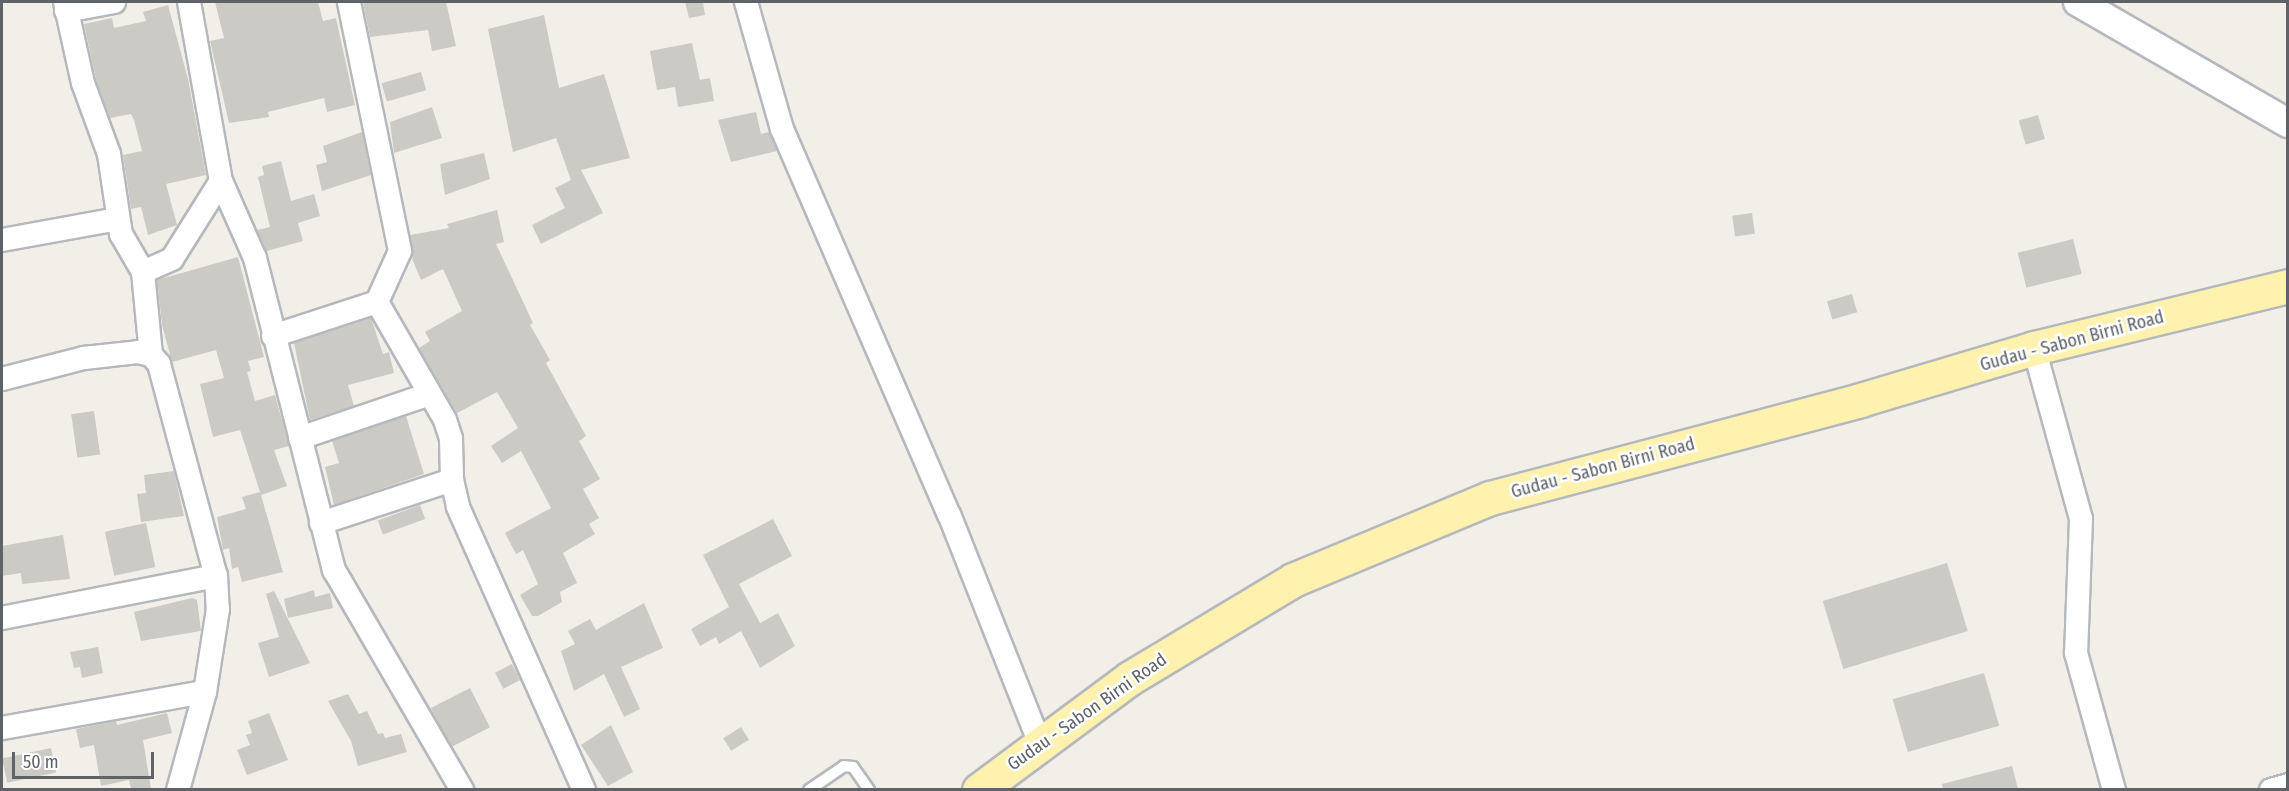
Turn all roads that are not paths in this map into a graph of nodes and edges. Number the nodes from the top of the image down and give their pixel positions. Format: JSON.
{"nodes":[{"id":1,"x":114,"y":2,"type":"edge"},
{"id":2,"x":189,"y":2,"type":"edge"},
{"id":3,"x":349,"y":2,"type":"edge"},
{"id":4,"x":746,"y":2,"type":"edge"},
{"id":5,"x":2078,"y":2,"type":"edge"},
{"id":6,"x":66,"y":6,"type":"edge"},
{"id":7,"x":2288,"y":123,"type":"edge"},
{"id":8,"x":221,"y":181,"type":"junction"},
{"id":9,"x":117,"y":219,"type":"junction"},
{"id":10,"x":2,"y":240,"type":"edge"},
{"id":11,"x":142,"y":273,"type":"junction"},
{"id":12,"x":2288,"y":286,"type":"edge"},
{"id":13,"x":377,"y":302,"type":"junction"},
{"id":14,"x":273,"y":336,"type":"junction"},
{"id":15,"x":2034,"y":348,"type":"junction"},
{"id":16,"x":151,"y":355,"type":"junction"},
{"id":17,"x":2,"y":379,"type":"edge"},
{"id":18,"x":428,"y":395,"type":"junction"},
{"id":19,"x":300,"y":438,"type":"junction"},
{"id":20,"x":452,"y":480,"type":"junction"},
{"id":21,"x":321,"y":523,"type":"junction"},
{"id":22,"x":216,"y":576,"type":"junction"},
{"id":23,"x":2,"y":618,"type":"edge"},
{"id":24,"x":205,"y":692,"type":"junction"},
{"id":25,"x":2,"y":728,"type":"edge"},
{"id":26,"x":1041,"y":744,"type":"junction"},
{"id":27,"x":2288,"y":785,"type":"edge"},
{"id":28,"x":177,"y":789,"type":"edge"},
{"id":29,"x":462,"y":789,"type":"edge"},
{"id":30,"x":584,"y":789,"type":"edge"},
{"id":31,"x":809,"y":789,"type":"edge"},
{"id":32,"x":869,"y":789,"type":"edge"},
{"id":33,"x":980,"y":789,"type":"edge"},
{"id":34,"x":2114,"y":789,"type":"edge"},
{"id":35,"x":2271,"y":789,"type":"edge"}],
"edges":[{"from":1,"to":6,"type":"street"},
{"from":2,"to":8,"type":"street"},
{"from":3,"to":13,"type":"street"},
{"from":4,"to":26,"type":"street"},
{"from":5,"to":7,"type":"street"},
{"from":6,"to":9,"type":"street"},
{"from":8,"to":11,"type":"street"},
{"from":8,"to":14,"type":"street"},
{"from":9,"to":10,"type":"street"},
{"from":9,"to":11,"type":"street"},
{"from":11,"to":16,"type":"street"},
{"from":12,"to":15,"type":"main road","name":"Gudau - Sabon Birni Road"},
{"from":13,"to":14,"type":"street"},
{"from":13,"to":18,"type":"street"},
{"from":14,"to":19,"type":"street"},
{"from":15,"to":26,"type":"main road","name":"Gudau - Sabon Birni Road"},
{"from":15,"to":34,"type":"street"},
{"from":16,"to":17,"type":"street"},
{"from":16,"to":22,"type":"street"},
{"from":18,"to":19,"type":"street"},
{"from":18,"to":20,"type":"street"},
{"from":19,"to":21,"type":"street"},
{"from":20,"to":21,"type":"street"},
{"from":20,"to":30,"type":"street"},
{"from":21,"to":29,"type":"street"},
{"from":22,"to":23,"type":"street"},
{"from":22,"to":24,"type":"street"},
{"from":24,"to":25,"type":"street"},
{"from":24,"to":28,"type":"street"},
{"from":26,"to":33,"type":"main road","name":"Gudau - Sabon Birni Road"},
{"from":27,"to":35,"type":"street"},
{"from":31,"to":32,"type":"lane"}]}
